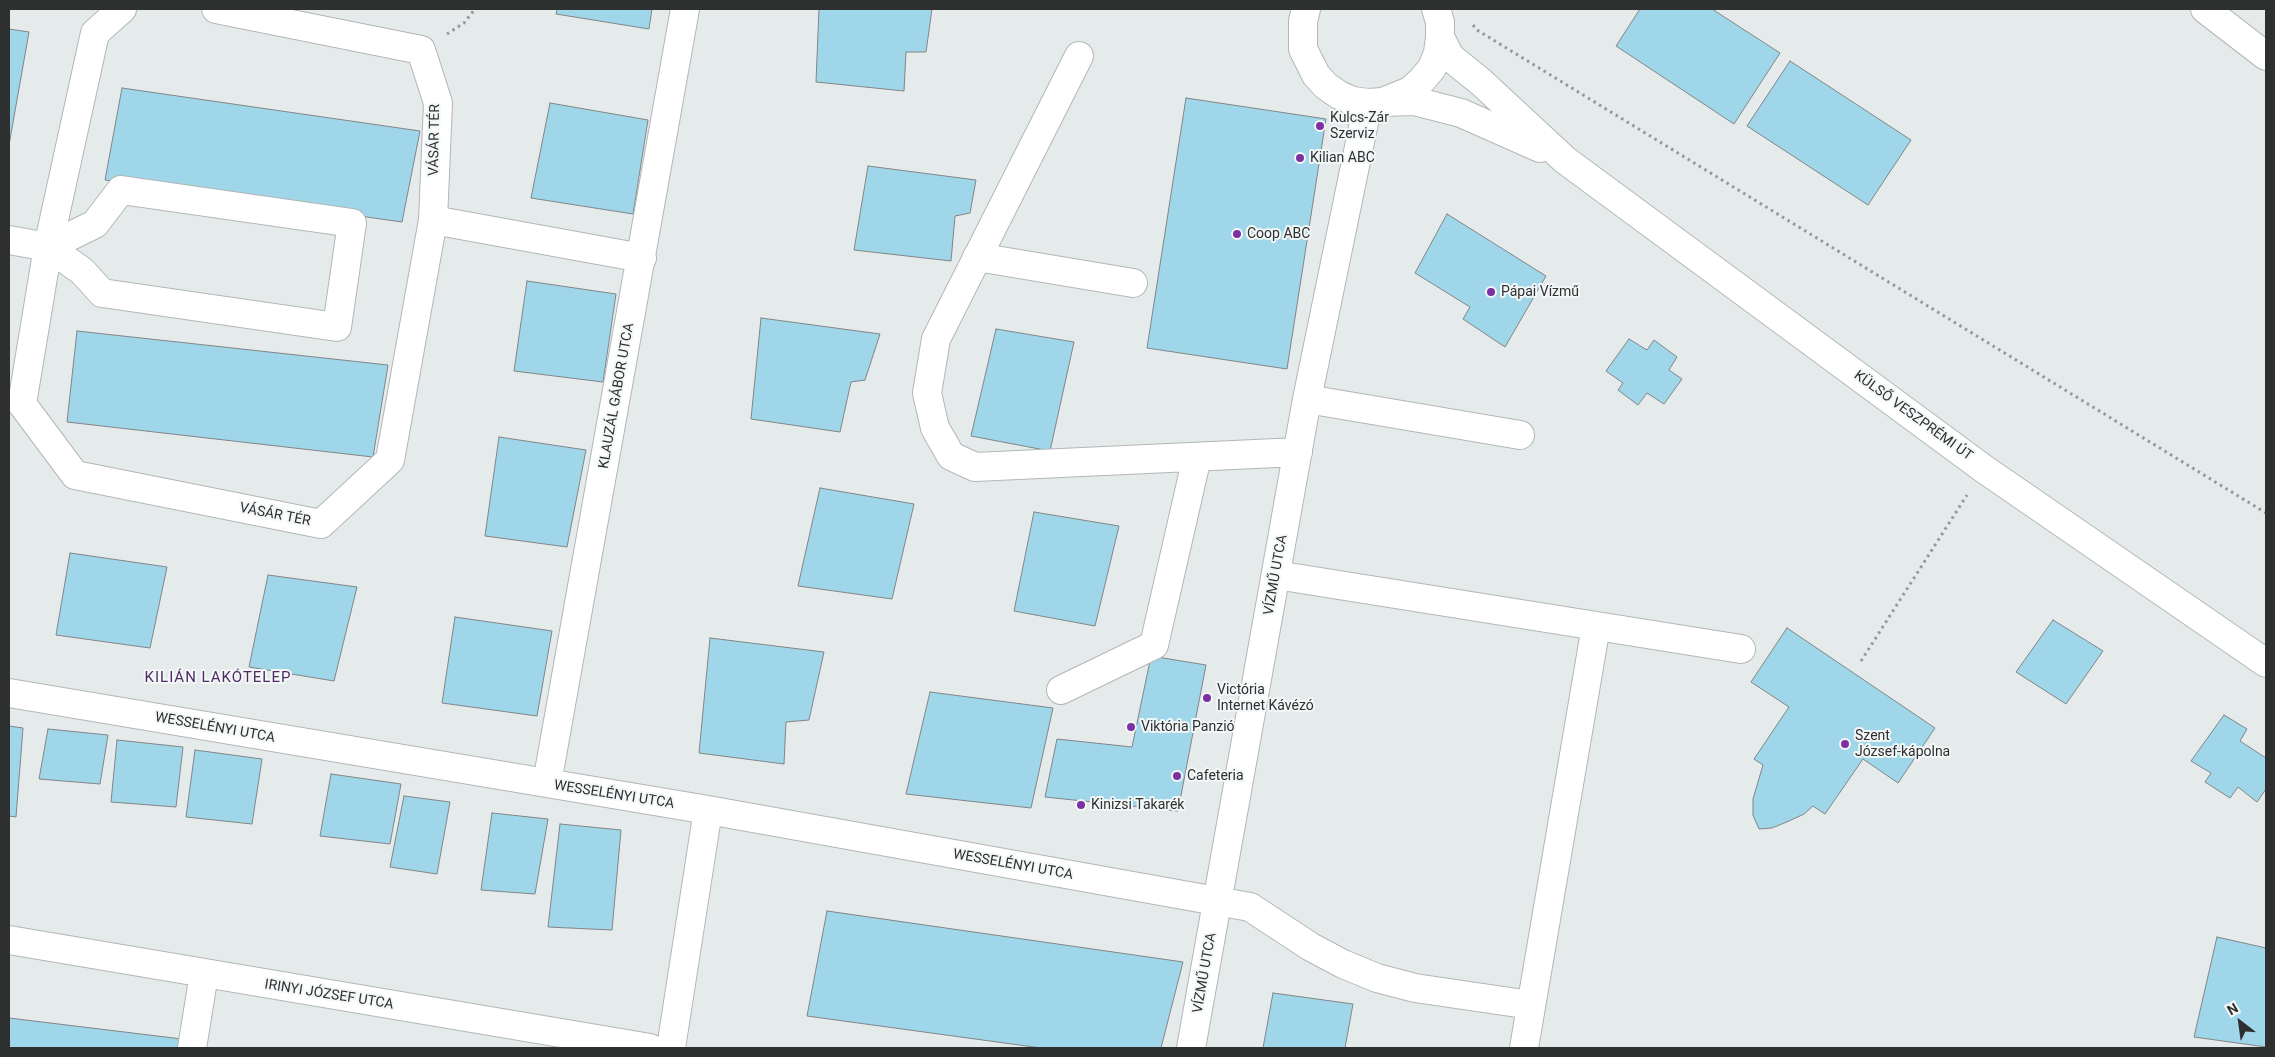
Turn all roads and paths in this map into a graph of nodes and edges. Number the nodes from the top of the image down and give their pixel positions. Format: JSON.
{"nodes":[{"id":1,"x":122,"y":9,"type":"edge"},
{"id":2,"x":216,"y":9,"type":"edge"},
{"id":3,"x":476,"y":9,"type":"edge"},
{"id":4,"x":685,"y":9,"type":"edge"},
{"id":5,"x":1284,"y":9,"type":"edge"},
{"id":6,"x":1436,"y":9,"type":"edge"},
{"id":7,"x":2205,"y":9,"type":"edge"},
{"id":8,"x":1469,"y":19,"type":"dead end"},
{"id":9,"x":1304,"y":21,"type":"edge"},
{"id":10,"x":1440,"y":37,"type":"junction"},
{"id":11,"x":422,"y":50,"type":"junction"},
{"id":12,"x":1079,"y":56,"type":"dead end"},
{"id":13,"x":2266,"y":56,"type":"edge"},
{"id":14,"x":1375,"y":102,"type":"junction"},
{"id":15,"x":1565,"y":160,"type":"junction"},
{"id":16,"x":433,"y":220,"type":"junction"},
{"id":17,"x":9,"y":240,"type":"edge"},
{"id":18,"x":48,"y":247,"type":"junction"},
{"id":19,"x":977,"y":257,"type":"junction"},
{"id":20,"x":642,"y":258,"type":"junction"},
{"id":21,"x":1133,"y":284,"type":"dead end"},
{"id":22,"x":1307,"y":398,"type":"junction"},
{"id":23,"x":1520,"y":435,"type":"dead end"},
{"id":24,"x":1298,"y":452,"type":"junction"},
{"id":25,"x":1197,"y":457,"type":"junction"},
{"id":26,"x":1984,"y":469,"type":"junction"},
{"id":27,"x":2266,"y":513,"type":"edge"},
{"id":28,"x":1276,"y":575,"type":"junction"},
{"id":29,"x":1596,"y":626,"type":"junction"},
{"id":30,"x":1741,"y":649,"type":"dead end"},
{"id":31,"x":1861,"y":661,"type":"dead end"},
{"id":32,"x":2266,"y":663,"type":"edge"},
{"id":33,"x":1061,"y":690,"type":"dead end"},
{"id":34,"x":9,"y":693,"type":"edge"},
{"id":35,"x":547,"y":784,"type":"junction"},
{"id":36,"x":708,"y":810,"type":"junction"},
{"id":37,"x":1218,"y":902,"type":"junction"},
{"id":38,"x":9,"y":940,"type":"edge"},
{"id":39,"x":204,"y":974,"type":"junction"},
{"id":40,"x":1531,"y":1005,"type":"junction"},
{"id":41,"x":192,"y":1048,"type":"edge"},
{"id":42,"x":650,"y":1048,"type":"edge"},
{"id":43,"x":671,"y":1048,"type":"edge"},
{"id":44,"x":1191,"y":1048,"type":"edge"},
{"id":45,"x":1524,"y":1048,"type":"edge"}],
"edges":[{"from":1,"to":18,"type":"street","name":"VÁSÁR TÉR"},
{"from":2,"to":11,"type":"street"},
{"from":3,"to":11,"type":"path"},
{"from":4,"to":20,"type":"street","name":"KLAUZÁL GÁBOR UTCA"},
{"from":5,"to":9,"type":"street"},
{"from":6,"to":10,"type":"street"},
{"from":7,"to":13,"type":"street"},
{"from":8,"to":27,"type":"path"},
{"from":9,"to":14,"type":"street","name":"KÜLSŐ VESZPRÉMI ÚT"},
{"from":10,"to":14,"type":"street"},
{"from":10,"to":15,"type":"street","name":"KÜLSŐ VESZPRÉMI ÚT"},
{"from":11,"to":16,"type":"street","name":"VÁSÁR TÉR"},
{"from":12,"to":19,"type":"street"},
{"from":14,"to":15,"type":"street","name":"KÜLSŐ VESZPRÉMI ÚT"},
{"from":14,"to":22,"type":"street","name":"VÍZMŰ UTCA"},
{"from":15,"to":26,"type":"street","name":"KÜLSŐ VESZPRÉMI ÚT"},
{"from":16,"to":18,"type":"street","name":"VÁSÁR TÉR"},
{"from":16,"to":20,"type":"street"},
{"from":17,"to":18,"type":"street"},
{"from":18,"to":18,"type":"street"},
{"from":19,"to":21,"type":"street"},
{"from":19,"to":25,"type":"street"},
{"from":20,"to":35,"type":"street","name":"KLAUZÁL GÁBOR UTCA"},
{"from":22,"to":23,"type":"street"},
{"from":22,"to":24,"type":"street","name":"VÍZMŰ UTCA"},
{"from":24,"to":25,"type":"street"},
{"from":24,"to":28,"type":"street","name":"VÍZMŰ UTCA"},
{"from":25,"to":33,"type":"street"},
{"from":26,"to":31,"type":"path"},
{"from":26,"to":32,"type":"street","name":"KÜLSŐ VESZPRÉMI ÚT"},
{"from":28,"to":29,"type":"street"},
{"from":28,"to":37,"type":"street","name":"VÍZMŰ UTCA"},
{"from":29,"to":30,"type":"street"},
{"from":29,"to":40,"type":"street"},
{"from":34,"to":35,"type":"street","name":"WESSELÉNYI UTCA"},
{"from":35,"to":36,"type":"street","name":"WESSELÉNYI UTCA"},
{"from":36,"to":37,"type":"street","name":"WESSELÉNYI UTCA"},
{"from":36,"to":43,"type":"street"},
{"from":37,"to":40,"type":"street","name":"WESSELÉNYI UTCA"},
{"from":37,"to":44,"type":"street","name":"VÍZMŰ UTCA"},
{"from":38,"to":39,"type":"street","name":"IRINYI JÓZSEF UTCA"},
{"from":39,"to":41,"type":"street"},
{"from":39,"to":42,"type":"street","name":"IRINYI JÓZSEF UTCA"},
{"from":40,"to":45,"type":"street"}]}
